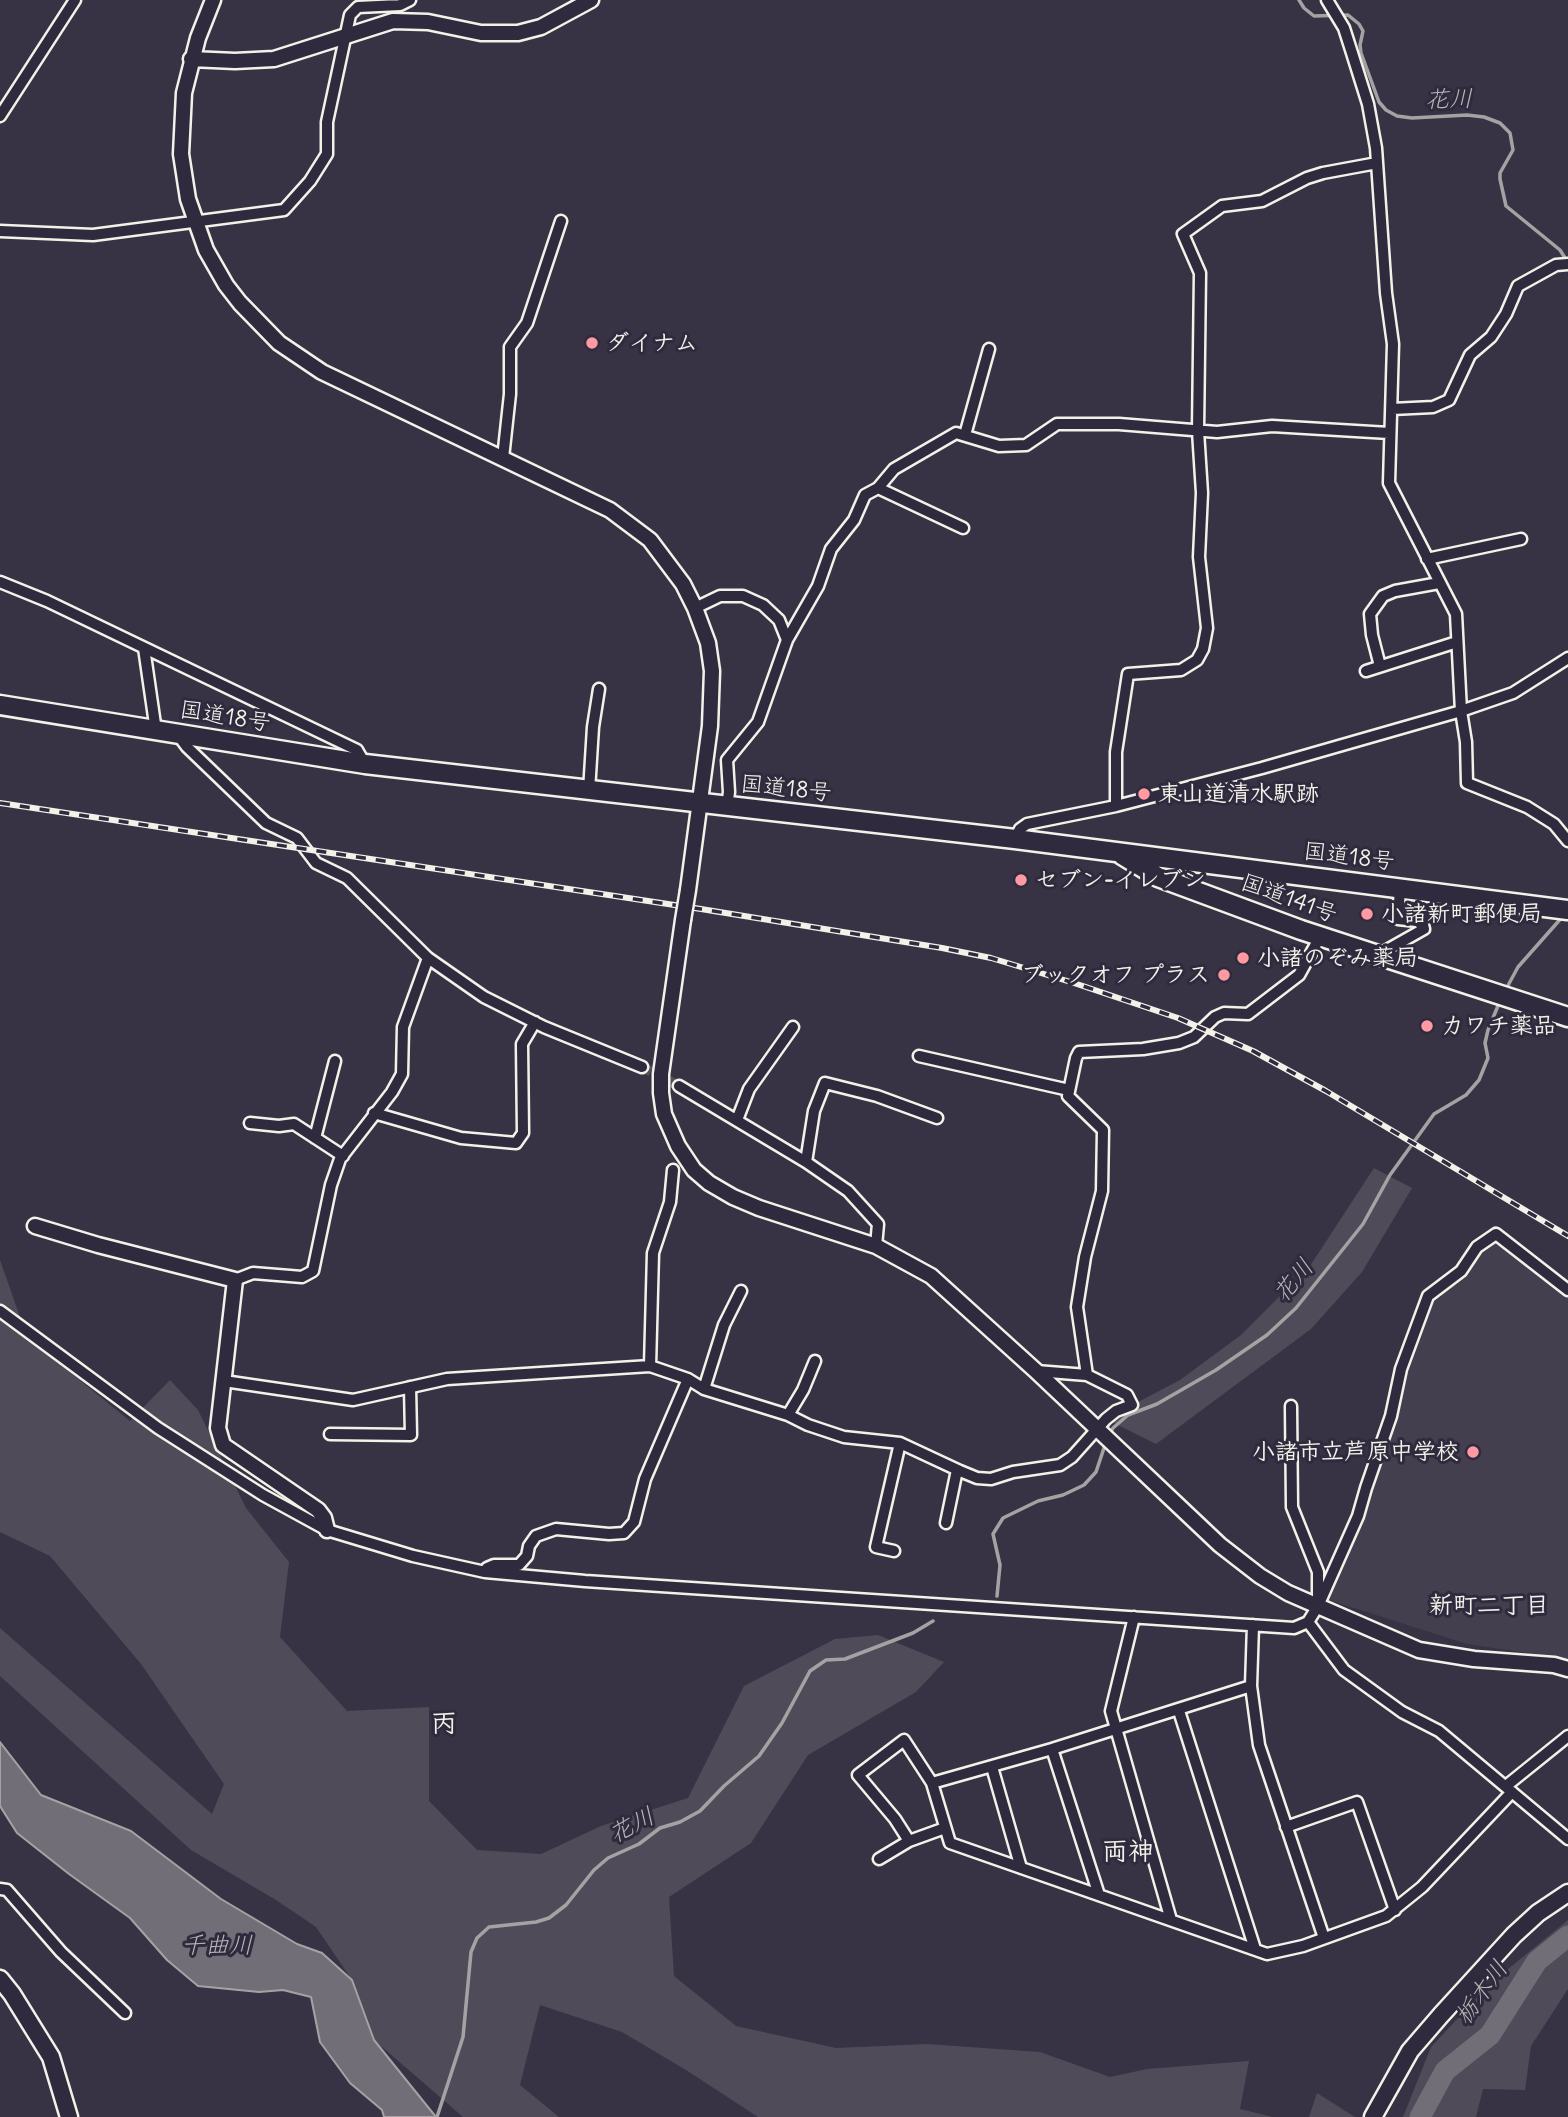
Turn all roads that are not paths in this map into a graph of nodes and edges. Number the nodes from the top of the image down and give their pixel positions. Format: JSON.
{"nodes":[{"id":1,"x":75,"y":0,"type":"edge"},
{"id":2,"x":213,"y":0,"type":"edge"},
{"id":3,"x":410,"y":0,"type":"edge"},
{"id":4,"x":591,"y":0,"type":"edge"},
{"id":5,"x":1327,"y":0,"type":"edge"},
{"id":6,"x":347,"y":34,"type":"junction"},
{"id":7,"x":191,"y":60,"type":"junction"},
{"id":8,"x":0,"y":116,"type":"edge"},
{"id":9,"x":1377,"y":163,"type":"junction"},
{"id":10,"x":561,"y":221,"type":"dead end"},
{"id":11,"x":196,"y":223,"type":"junction"},
{"id":12,"x":0,"y":231,"type":"edge"},
{"id":13,"x":1568,"y":264,"type":"edge"},
{"id":14,"x":989,"y":349,"type":"dead end"},
{"id":15,"x":1392,"y":409,"type":"junction"},
{"id":16,"x":1198,"y":431,"type":"junction"},
{"id":17,"x":1389,"y":433,"type":"junction"},
{"id":18,"x":965,"y":435,"type":"junction"},
{"id":19,"x":503,"y":458,"type":"junction"},
{"id":20,"x":878,"y":488,"type":"junction"},
{"id":21,"x":963,"y":528,"type":"dead end"},
{"id":22,"x":1521,"y":539,"type":"dead end"},
{"id":23,"x":1427,"y":559,"type":"junction"},
{"id":24,"x":0,"y":582,"type":"edge"},
{"id":25,"x":1439,"y":583,"type":"junction"},
{"id":26,"x":695,"y":608,"type":"junction"},
{"id":27,"x":787,"y":640,"type":"junction"},
{"id":28,"x":1457,"y":642,"type":"junction"},
{"id":29,"x":144,"y":648,"type":"junction"},
{"id":30,"x":1568,"y":658,"type":"edge"},
{"id":31,"x":1380,"y":666,"type":"junction"},
{"id":32,"x":1366,"y":671,"type":"dead end"},
{"id":33,"x":599,"y":689,"type":"dead end"},
{"id":34,"x":0,"y":705,"type":"edge"},
{"id":35,"x":1461,"y":711,"type":"junction"},
{"id":36,"x":156,"y":731,"type":"junction"},
{"id":37,"x":177,"y":733,"type":"junction"},
{"id":38,"x":365,"y":764,"type":"junction"},
{"id":39,"x":589,"y":791,"type":"junction"},
{"id":40,"x":699,"y":804,"type":"junction"},
{"id":41,"x":1116,"y":806,"type":"junction"},
{"id":42,"x":727,"y":807,"type":"junction"},
{"id":43,"x":1015,"y":839,"type":"junction"},
{"id":44,"x":1568,"y":841,"type":"edge"},
{"id":45,"x":1119,"y":853,"type":"junction"},
{"id":46,"x":1190,"y":861,"type":"junction"},
{"id":47,"x":1180,"y":886,"type":"junction"},
{"id":48,"x":1400,"y":888,"type":"junction"},
{"id":49,"x":1568,"y":910,"type":"edge"},
{"id":50,"x":1321,"y":937,"type":"junction"},
{"id":51,"x":1378,"y":955,"type":"junction"},
{"id":52,"x":428,"y":958,"type":"junction"},
{"id":53,"x":1568,"y":1017,"type":"edge"},
{"id":54,"x":535,"y":1022,"type":"junction"},
{"id":55,"x":793,"y":1027,"type":"dead end"},
{"id":56,"x":919,"y":1056,"type":"dead end"},
{"id":57,"x":335,"y":1061,"type":"dead end"},
{"id":58,"x":642,"y":1067,"type":"tunnel mouth"},
{"id":59,"x":679,"y":1086,"type":"tunnel mouth"},
{"id":60,"x":1069,"y":1090,"type":"junction"},
{"id":61,"x":374,"y":1113,"type":"junction"},
{"id":62,"x":937,"y":1118,"type":"dead end"},
{"id":63,"x":737,"y":1120,"type":"junction"},
{"id":64,"x":250,"y":1123,"type":"dead end"},
{"id":65,"x":315,"y":1138,"type":"junction"},
{"id":66,"x":343,"y":1156,"type":"junction"},
{"id":67,"x":806,"y":1162,"type":"junction"},
{"id":68,"x":673,"y":1170,"type":"dead end"},
{"id":69,"x":35,"y":1226,"type":"dead end"},
{"id":70,"x":876,"y":1246,"type":"junction"},
{"id":71,"x":235,"y":1280,"type":"junction"},
{"id":72,"x":1568,"y":1290,"type":"edge"},
{"id":73,"x":741,"y":1291,"type":"dead end"},
{"id":74,"x":0,"y":1311,"type":"edge"},
{"id":75,"x":815,"y":1361,"type":"dead end"},
{"id":76,"x":650,"y":1366,"type":"junction"},
{"id":77,"x":1036,"y":1371,"type":"junction"},
{"id":78,"x":1087,"y":1375,"type":"junction"},
{"id":79,"x":688,"y":1379,"type":"junction"},
{"id":80,"x":224,"y":1381,"type":"junction"},
{"id":81,"x":410,"y":1387,"type":"junction"},
{"id":82,"x":704,"y":1389,"type":"junction"},
{"id":83,"x":1291,"y":1406,"type":"dead end"},
{"id":84,"x":788,"y":1415,"type":"junction"},
{"id":85,"x":1100,"y":1432,"type":"junction"},
{"id":86,"x":330,"y":1434,"type":"dead end"},
{"id":87,"x":900,"y":1443,"type":"junction"},
{"id":88,"x":957,"y":1470,"type":"junction"},
{"id":89,"x":946,"y":1522,"type":"dead end"},
{"id":90,"x":327,"y":1530,"type":"junction"},
{"id":91,"x":894,"y":1551,"type":"dead end"},
{"id":92,"x":485,"y":1572,"type":"junction"},
{"id":93,"x":1318,"y":1606,"type":"junction"},
{"id":94,"x":1134,"y":1617,"type":"junction"},
{"id":95,"x":1308,"y":1622,"type":"junction"},
{"id":96,"x":1253,"y":1625,"type":"junction"},
{"id":97,"x":1568,"y":1669,"type":"edge"},
{"id":98,"x":1251,"y":1686,"type":"junction"},
{"id":99,"x":1179,"y":1711,"type":"junction"},
{"id":100,"x":1116,"y":1730,"type":"junction"},
{"id":101,"x":1568,"y":1736,"type":"edge"},
{"id":102,"x":1052,"y":1749,"type":"junction"},
{"id":103,"x":992,"y":1767,"type":"junction"},
{"id":104,"x":932,"y":1783,"type":"junction"},
{"id":105,"x":1509,"y":1789,"type":"junction"},
{"id":106,"x":1286,"y":1827,"type":"junction"},
{"id":107,"x":945,"y":1828,"type":"junction"},
{"id":108,"x":1568,"y":1839,"type":"edge"},
{"id":109,"x":909,"y":1841,"type":"junction"},
{"id":110,"x":879,"y":1859,"type":"dead end"},
{"id":111,"x":1021,"y":1868,"type":"junction"},
{"id":112,"x":0,"y":1889,"type":"edge"},
{"id":113,"x":1568,"y":1893,"type":"edge"},
{"id":114,"x":1099,"y":1895,"type":"junction"},
{"id":115,"x":1395,"y":1910,"type":"junction"},
{"id":116,"x":1171,"y":1920,"type":"junction"},
{"id":117,"x":1324,"y":1938,"type":"junction"},
{"id":118,"x":1255,"y":1949,"type":"junction"},
{"id":119,"x":0,"y":1979,"type":"edge"},
{"id":120,"x":125,"y":2013,"type":"dead end"},
{"id":121,"x":69,"y":2117,"type":"edge"},
{"id":122,"x":1373,"y":2117,"type":"edge"}],
"edges":[{"from":1,"to":8,"type":"street"},
{"from":2,"to":7,"type":"street"},
{"from":3,"to":6,"type":"street"},
{"from":4,"to":6,"type":"street"},
{"from":5,"to":9,"type":"street"},
{"from":6,"to":7,"type":"street"},
{"from":6,"to":11,"type":"street"},
{"from":7,"to":11,"type":"street"},
{"from":9,"to":15,"type":"street"},
{"from":9,"to":16,"type":"street"},
{"from":10,"to":19,"type":"street"},
{"from":11,"to":12,"type":"street"},
{"from":11,"to":19,"type":"street"},
{"from":13,"to":15,"type":"street"},
{"from":14,"to":18,"type":"street"},
{"from":15,"to":17,"type":"street"},
{"from":16,"to":17,"type":"street"},
{"from":16,"to":18,"type":"street"},
{"from":16,"to":41,"type":"street"},
{"from":17,"to":23,"type":"street"},
{"from":18,"to":20,"type":"street"},
{"from":19,"to":26,"type":"street"},
{"from":20,"to":21,"type":"street"},
{"from":20,"to":27,"type":"street"},
{"from":22,"to":23,"type":"street"},
{"from":23,"to":25,"type":"street"},
{"from":24,"to":29,"type":"street"},
{"from":25,"to":28,"type":"street"},
{"from":25,"to":31,"type":"street"},
{"from":26,"to":27,"type":"street"},
{"from":26,"to":40,"type":"street"},
{"from":27,"to":42,"type":"street"},
{"from":28,"to":31,"type":"street"},
{"from":28,"to":35,"type":"street"},
{"from":29,"to":36,"type":"street"},
{"from":29,"to":38,"type":"street"},
{"from":30,"to":35,"type":"street"},
{"from":31,"to":32,"type":"street"},
{"from":33,"to":39,"type":"street"},
{"from":34,"to":36,"type":"highway","name":"国道18号"},
{"from":35,"to":41,"type":"street"},
{"from":35,"to":44,"type":"street"},
{"from":36,"to":37,"type":"highway","name":"国道18号"},
{"from":37,"to":38,"type":"highway","name":"国道18号"},
{"from":37,"to":52,"type":"street"},
{"from":38,"to":39,"type":"highway","name":"国道18号"},
{"from":39,"to":40,"type":"highway","name":"国道18号"},
{"from":40,"to":42,"type":"highway","name":"国道18号"},
{"from":40,"to":70,"type":"street","bridge":true},
{"from":41,"to":43,"type":"street"},
{"from":42,"to":43,"type":"highway","name":"国道18号"},
{"from":43,"to":45,"type":"highway","name":"国道18号"},
{"from":45,"to":46,"type":"highway","name":"国道18号"},
{"from":45,"to":47,"type":"highway","name":"国道141号"},
{"from":46,"to":47,"type":"highway"},
{"from":46,"to":48,"type":"highway","name":"国道18号"},
{"from":47,"to":50,"type":"highway","name":"国道141号"},
{"from":48,"to":49,"type":"highway","name":"国道18号"},
{"from":48,"to":51,"type":"street"},
{"from":50,"to":51,"type":"highway","name":"国道141号"},
{"from":50,"to":60,"type":"street"},
{"from":51,"to":53,"type":"highway","name":"国道141号"},
{"from":52,"to":54,"type":"street"},
{"from":52,"to":61,"type":"street"},
{"from":54,"to":58,"type":"street"},
{"from":54,"to":61,"type":"street"},
{"from":55,"to":63,"type":"street"},
{"from":56,"to":60,"type":"street"},
{"from":57,"to":65,"type":"street"},
{"from":59,"to":63,"type":"street"},
{"from":60,"to":78,"type":"street"},
{"from":61,"to":66,"type":"street"},
{"from":62,"to":67,"type":"street"},
{"from":63,"to":67,"type":"street"},
{"from":64,"to":65,"type":"street"},
{"from":65,"to":66,"type":"street"},
{"from":66,"to":71,"type":"street"},
{"from":67,"to":70,"type":"street"},
{"from":68,"to":76,"type":"street"},
{"from":69,"to":71,"type":"street"},
{"from":70,"to":77,"type":"street"},
{"from":71,"to":80,"type":"street"},
{"from":72,"to":93,"type":"street"},
{"from":73,"to":82,"type":"street"},
{"from":74,"to":90,"type":"street"},
{"from":75,"to":84,"type":"street"},
{"from":76,"to":79,"type":"street"},
{"from":76,"to":81,"type":"street"},
{"from":77,"to":78,"type":"street"},
{"from":77,"to":85,"type":"street"},
{"from":78,"to":85,"type":"street"},
{"from":79,"to":82,"type":"street"},
{"from":79,"to":92,"type":"street"},
{"from":80,"to":81,"type":"street"},
{"from":80,"to":90,"type":"street"},
{"from":81,"to":86,"type":"street"},
{"from":82,"to":84,"type":"street"},
{"from":83,"to":93,"type":"street"},
{"from":84,"to":87,"type":"street"},
{"from":85,"to":88,"type":"street"},
{"from":85,"to":93,"type":"street"},
{"from":87,"to":88,"type":"street"},
{"from":87,"to":91,"type":"street"},
{"from":88,"to":89,"type":"street"},
{"from":90,"to":92,"type":"street"},
{"from":92,"to":94,"type":"street"},
{"from":93,"to":95,"type":"street"},
{"from":93,"to":97,"type":"street"},
{"from":94,"to":96,"type":"street"},
{"from":94,"to":100,"type":"street"},
{"from":95,"to":96,"type":"street"},
{"from":95,"to":105,"type":"street"},
{"from":96,"to":98,"type":"street"},
{"from":98,"to":99,"type":"street"},
{"from":98,"to":106,"type":"street"},
{"from":99,"to":100,"type":"street"},
{"from":99,"to":118,"type":"street"},
{"from":100,"to":102,"type":"street"},
{"from":100,"to":116,"type":"street"},
{"from":101,"to":105,"type":"street"},
{"from":102,"to":103,"type":"street"},
{"from":102,"to":114,"type":"street"},
{"from":103,"to":104,"type":"street"},
{"from":103,"to":111,"type":"street"},
{"from":104,"to":107,"type":"street"},
{"from":104,"to":109,"type":"street"},
{"from":105,"to":108,"type":"street"},
{"from":105,"to":115,"type":"street"},
{"from":106,"to":115,"type":"street"},
{"from":106,"to":117,"type":"street"},
{"from":107,"to":109,"type":"street"},
{"from":107,"to":111,"type":"street"},
{"from":109,"to":110,"type":"street"},
{"from":111,"to":114,"type":"street"},
{"from":112,"to":120,"type":"street"},
{"from":113,"to":122,"type":"main road"},
{"from":114,"to":116,"type":"street"},
{"from":115,"to":117,"type":"street"},
{"from":116,"to":118,"type":"street"},
{"from":117,"to":118,"type":"street"},
{"from":119,"to":121,"type":"main road"}]}
